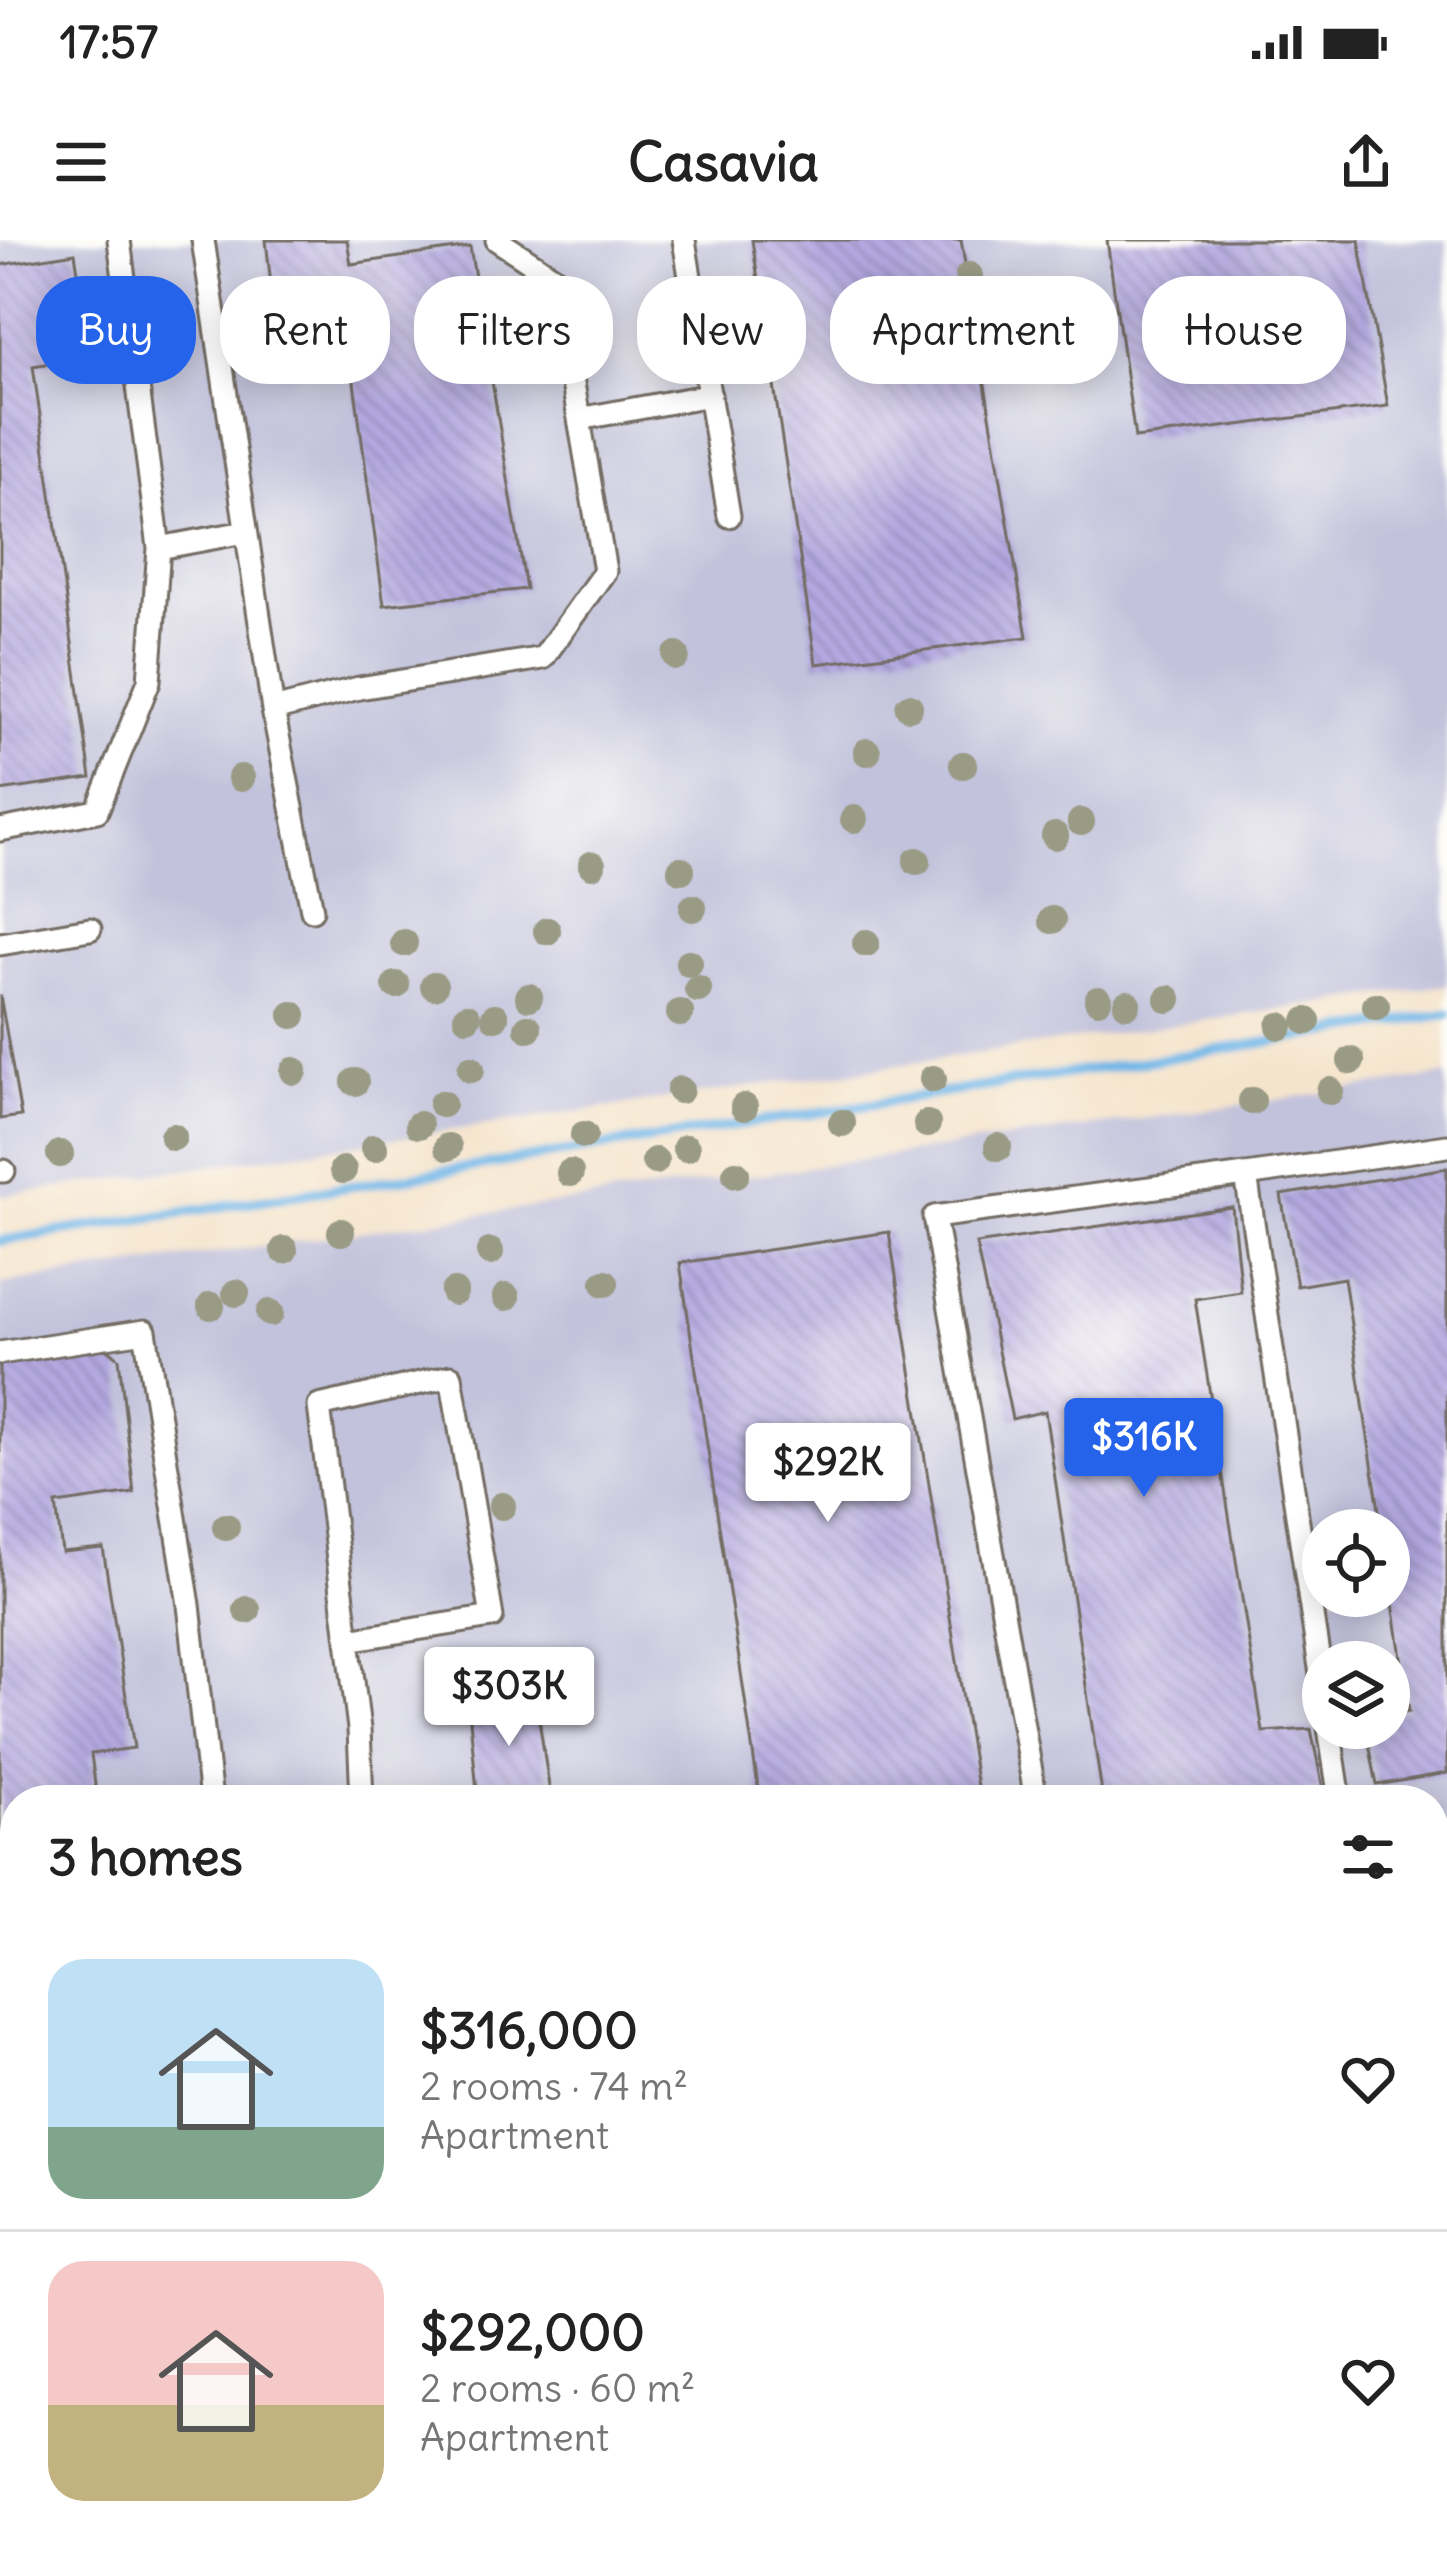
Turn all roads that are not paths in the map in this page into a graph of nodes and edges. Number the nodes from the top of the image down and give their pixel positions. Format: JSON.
{"nodes":[{"id":1,"x":119,"y":240,"type":"edge"},
{"id":2,"x":203,"y":240,"type":"edge"},
{"id":3,"x":497,"y":240,"type":"edge"},
{"id":4,"x":684,"y":240,"type":"edge"},
{"id":5,"x":710,"y":395,"type":"junction"},
{"id":6,"x":579,"y":419,"type":"junction"},
{"id":7,"x":729,"y":516,"type":"dead end"},
{"id":8,"x":245,"y":532,"type":"junction"},
{"id":9,"x":159,"y":548,"type":"junction"},
{"id":10,"x":273,"y":710,"type":"junction"},
{"id":11,"x":0,"y":830,"type":"edge"},
{"id":12,"x":312,"y":910,"type":"dead end"},
{"id":13,"x":90,"y":929,"type":"dead end"},
{"id":14,"x":0,"y":944,"type":"edge"},
{"id":15,"x":1447,"y":1146,"type":"edge"},
{"id":16,"x":1246,"y":1175,"type":"junction"},
{"id":17,"x":0,"y":1353,"type":"edge"},
{"id":18,"x":348,"y":1640,"type":"junction"},
{"id":19,"x":1316,"y":1641,"type":"edge"},
{"id":20,"x":1332,"y":1749,"type":"edge"},
{"id":21,"x":209,"y":1785,"type":"edge"},
{"id":22,"x":361,"y":1785,"type":"edge"},
{"id":23,"x":1033,"y":1785,"type":"edge"},
{"id":24,"x":1338,"y":1785,"type":"edge"}],
"edges":[{"from":1,"to":9,"type":"lane"},
{"from":2,"to":8,"type":"lane"},
{"from":3,"to":6,"type":"lane"},
{"from":4,"to":5,"type":"lane"},
{"from":5,"to":6,"type":"lane"},
{"from":5,"to":7,"type":"lane"},
{"from":6,"to":10,"type":"lane"},
{"from":8,"to":9,"type":"lane"},
{"from":8,"to":10,"type":"lane"},
{"from":9,"to":11,"type":"lane"},
{"from":10,"to":12,"type":"lane"},
{"from":13,"to":14,"type":"lane"},
{"from":15,"to":16,"type":"lane"},
{"from":16,"to":19,"type":"lane"},
{"from":16,"to":23,"type":"lane"},
{"from":17,"to":21,"type":"lane"},
{"from":18,"to":18,"type":"lane"},
{"from":18,"to":22,"type":"lane"},
{"from":20,"to":24,"type":"lane"}]}
